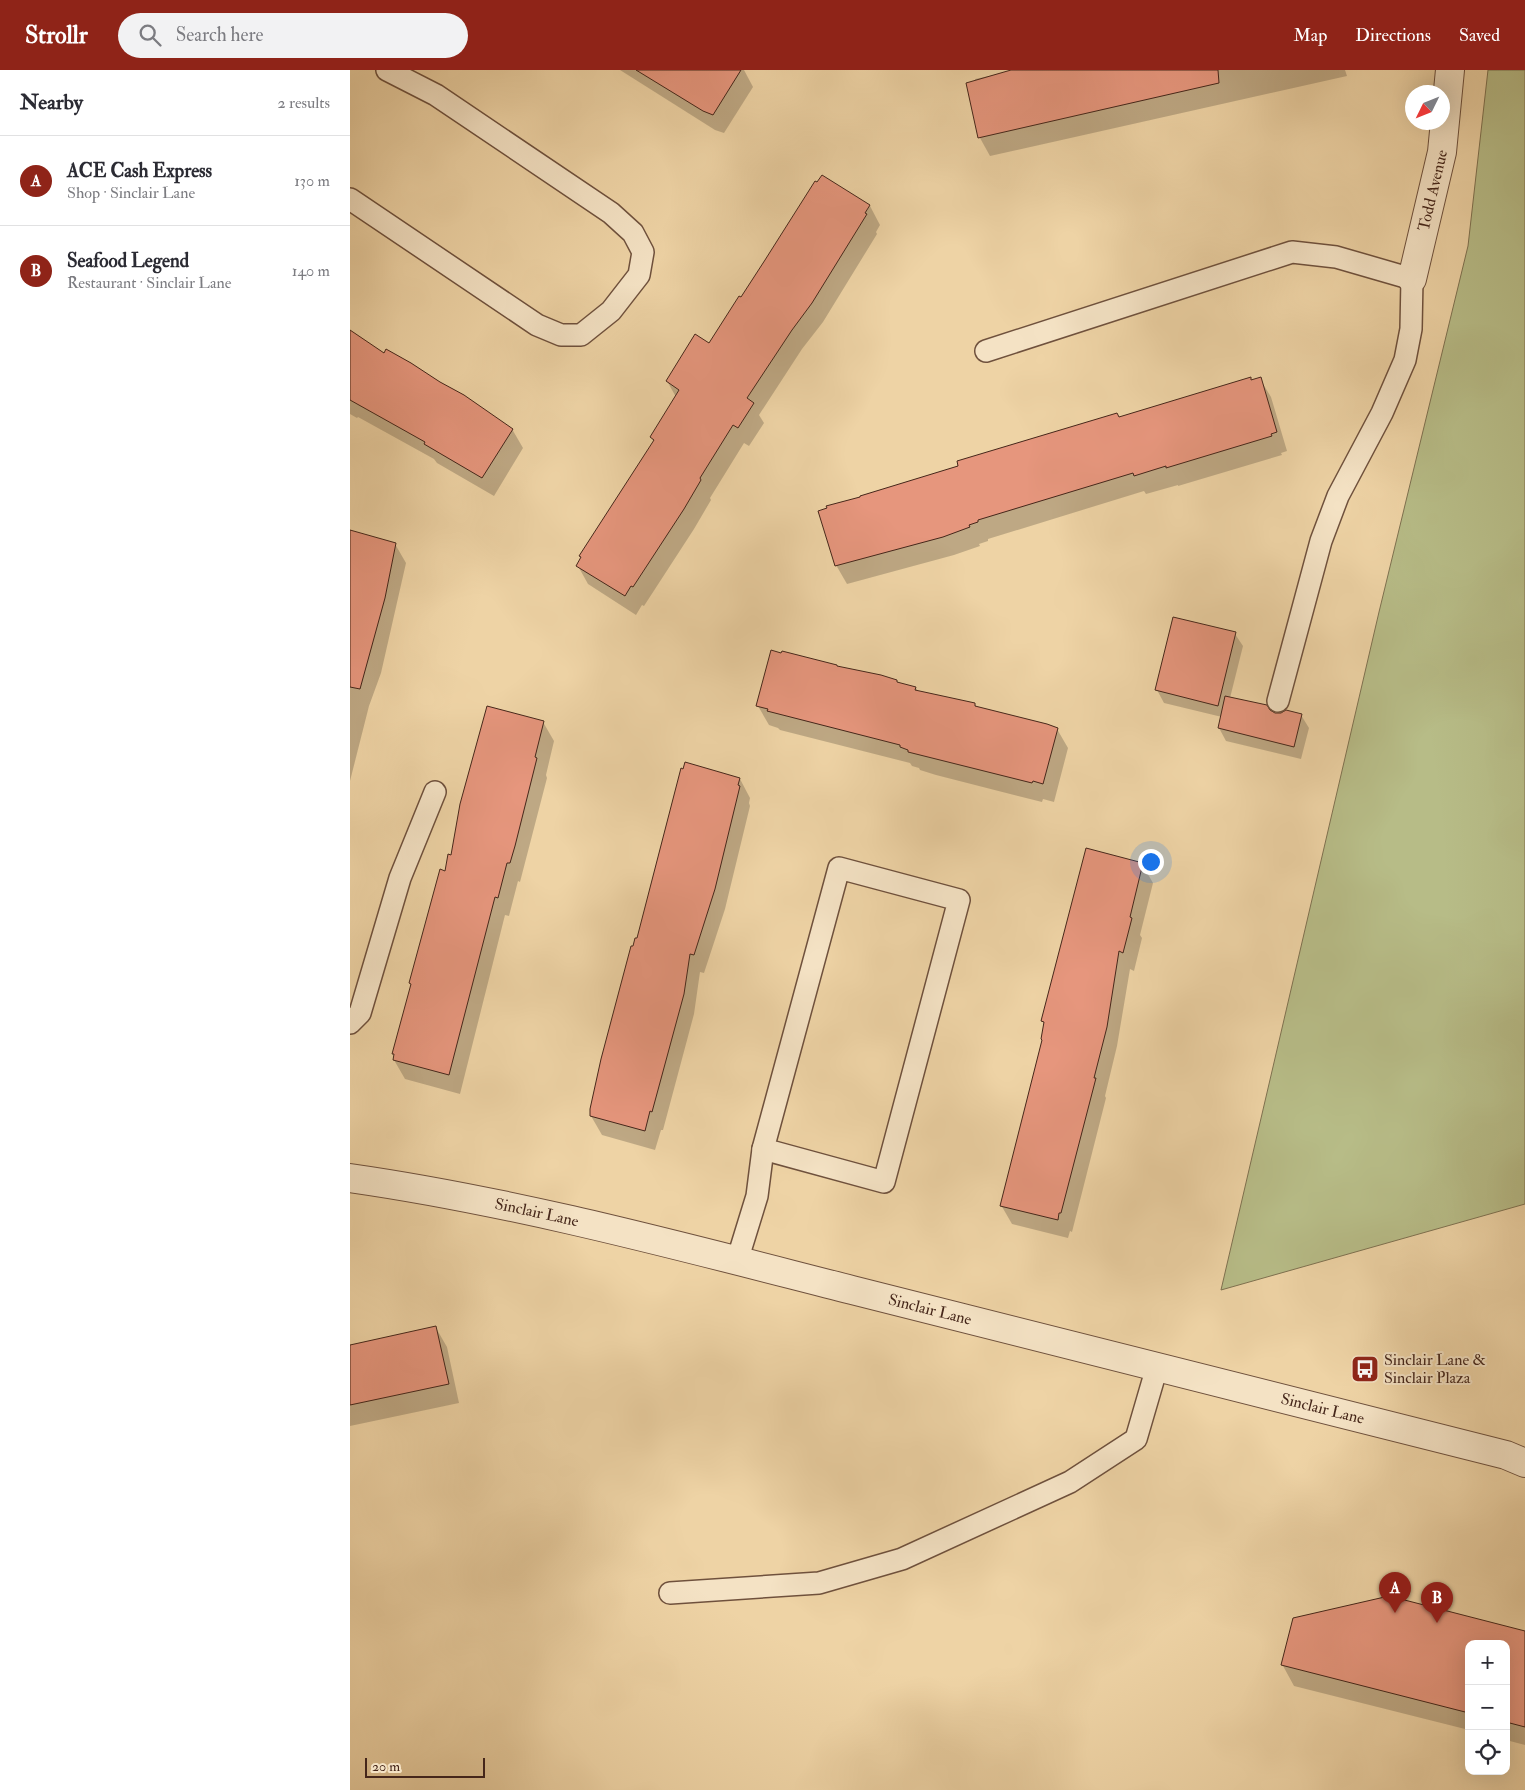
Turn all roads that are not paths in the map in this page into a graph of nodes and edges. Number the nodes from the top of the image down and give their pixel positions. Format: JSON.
{"nodes":[{"id":1,"x":387,"y":70,"type":"edge"},
{"id":2,"x":1450,"y":70,"type":"edge"},
{"id":3,"x":350,"y":199,"type":"edge"},
{"id":4,"x":1412,"y":279,"type":"junction"},
{"id":5,"x":986,"y":351,"type":"dead end"},
{"id":6,"x":1278,"y":701,"type":"dead end"},
{"id":7,"x":435,"y":792,"type":"dead end"},
{"id":8,"x":350,"y":1023,"type":"edge"},
{"id":9,"x":763,"y":1148,"type":"junction"},
{"id":10,"x":350,"y":1178,"type":"edge"},
{"id":11,"x":737,"y":1261,"type":"junction"},
{"id":12,"x":1157,"y":1367,"type":"junction"},
{"id":13,"x":1519,"y":1458,"type":"edge"},
{"id":14,"x":670,"y":1593,"type":"dead end"}],
"edges":[{"from":1,"to":3,"type":"lane"},
{"from":2,"to":4,"type":"street","name":"Todd Avenue"},
{"from":4,"to":5,"type":"lane"},
{"from":4,"to":6,"type":"lane"},
{"from":7,"to":8,"type":"lane"},
{"from":9,"to":9,"type":"lane"},
{"from":9,"to":11,"type":"lane"},
{"from":10,"to":11,"type":"street","name":"Sinclair Lane"},
{"from":11,"to":12,"type":"street","name":"Sinclair Lane"},
{"from":12,"to":13,"type":"street","name":"Sinclair Lane"},
{"from":12,"to":14,"type":"lane"}]}
